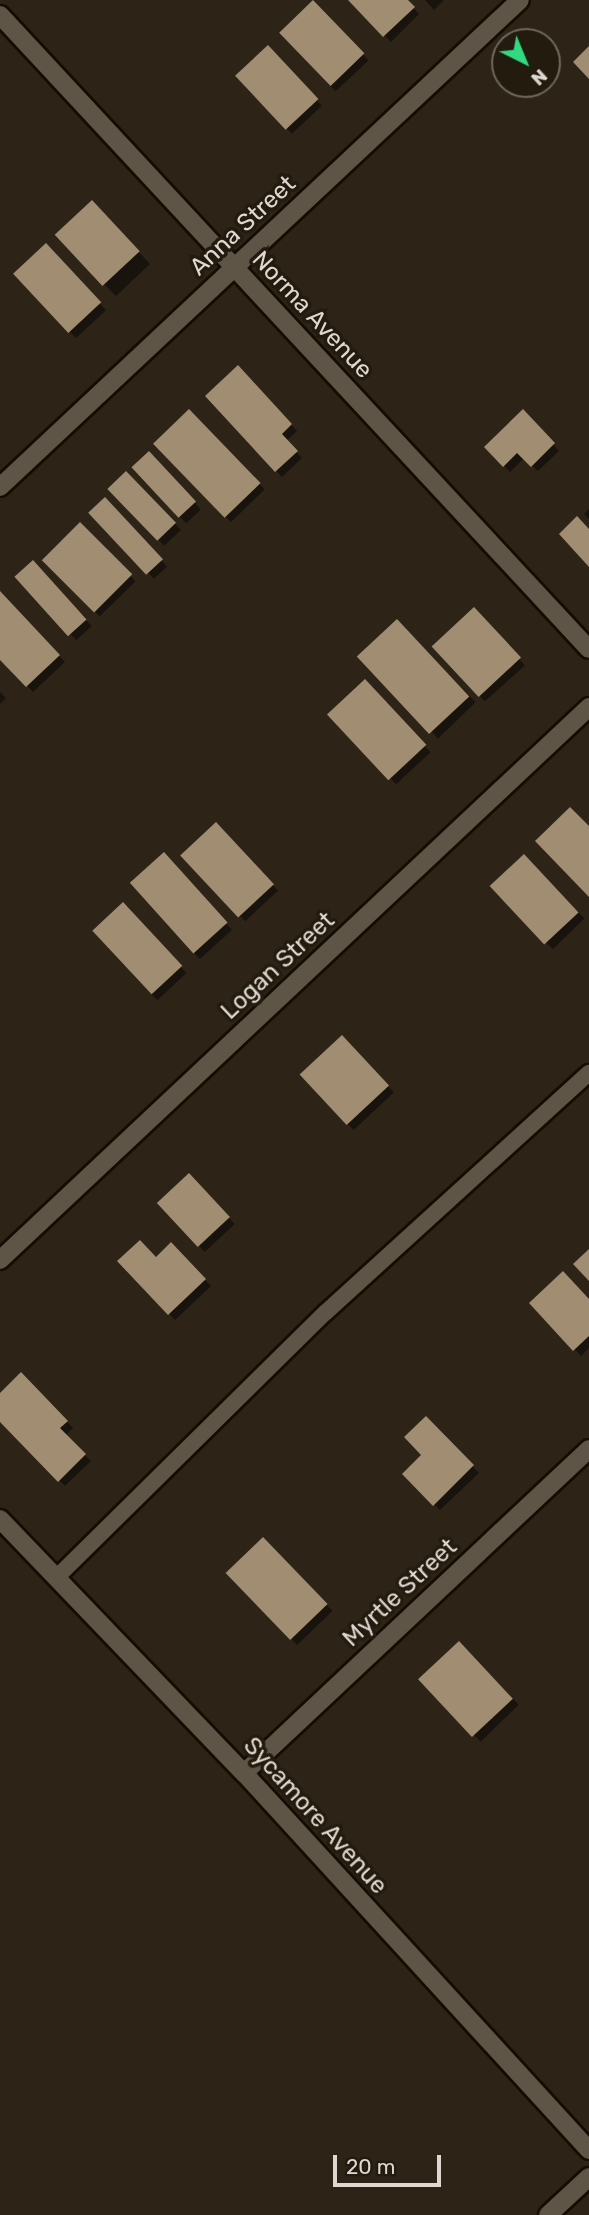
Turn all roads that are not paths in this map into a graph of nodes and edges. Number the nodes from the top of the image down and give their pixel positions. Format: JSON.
{"nodes":[{"id":1,"x":520,"y":0,"type":"edge"},
{"id":2,"x":0,"y":15,"type":"edge"},
{"id":3,"x":234,"y":268,"type":"junction"},
{"id":4,"x":0,"y":487,"type":"edge"},
{"id":5,"x":589,"y":649,"type":"edge"},
{"id":6,"x":589,"y":707,"type":"edge"},
{"id":7,"x":589,"y":1073,"type":"edge"},
{"id":8,"x":0,"y":1260,"type":"edge"},
{"id":9,"x":589,"y":1449,"type":"edge"},
{"id":10,"x":0,"y":1520,"type":"edge"},
{"id":11,"x":57,"y":1577,"type":"junction"},
{"id":12,"x":244,"y":1773,"type":"junction"},
{"id":13,"x":589,"y":2150,"type":"edge"},
{"id":14,"x":589,"y":2176,"type":"edge"},
{"id":15,"x":548,"y":2215,"type":"edge"}],
"edges":[{"from":1,"to":3,"type":"street","name":"Anna Street"},
{"from":2,"to":3,"type":"street","name":"Norma Avenue"},
{"from":3,"to":4,"type":"street","name":"Anna Street"},
{"from":3,"to":5,"type":"street","name":"Norma Avenue"},
{"from":6,"to":8,"type":"street","name":"Logan Street"},
{"from":7,"to":11,"type":"lane"},
{"from":9,"to":12,"type":"street","name":"Myrtle Street"},
{"from":10,"to":11,"type":"street","name":"Sycamore Avenue"},
{"from":11,"to":12,"type":"street","name":"Sycamore Avenue"},
{"from":12,"to":13,"type":"street","name":"Sycamore Avenue"},
{"from":14,"to":15,"type":"street"}]}
